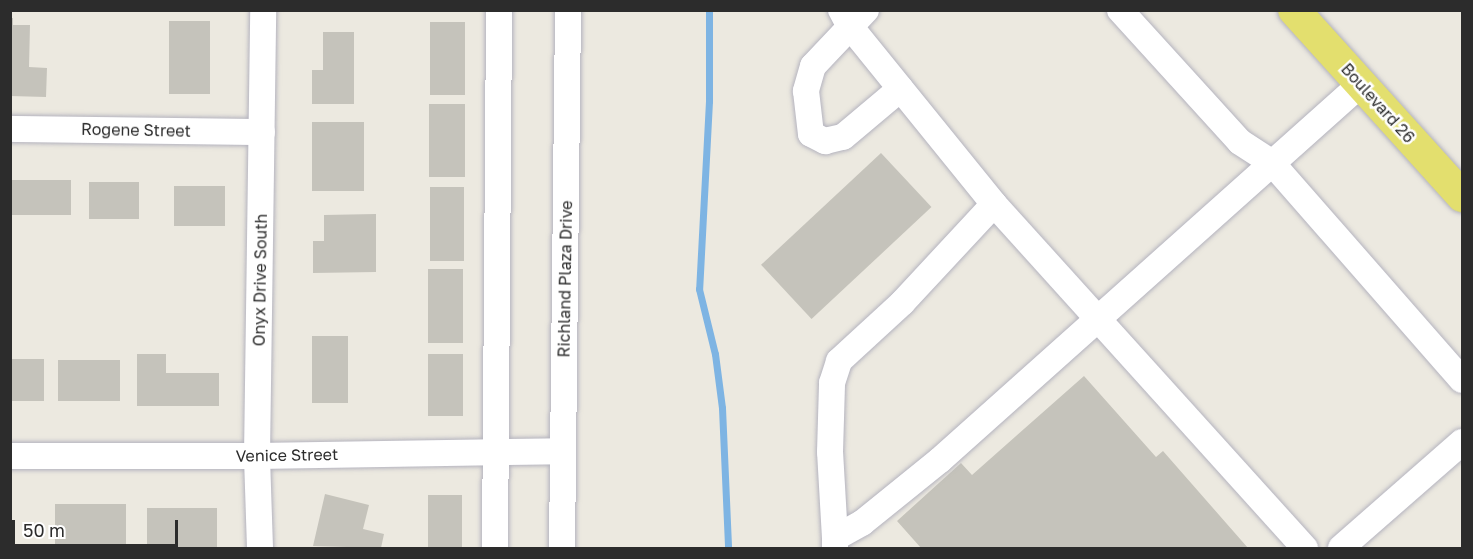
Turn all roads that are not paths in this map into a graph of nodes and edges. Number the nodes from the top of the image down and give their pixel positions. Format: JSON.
{"nodes":[{"id":1,"x":263,"y":10,"type":"edge"},
{"id":2,"x":499,"y":10,"type":"edge"},
{"id":3,"x":568,"y":10,"type":"edge"},
{"id":4,"x":1120,"y":10,"type":"edge"},
{"id":5,"x":1294,"y":10,"type":"edge"},
{"id":6,"x":852,"y":16,"type":"edge"},
{"id":7,"x":1361,"y":84,"type":"junction"},
{"id":8,"x":900,"y":89,"type":"junction"},
{"id":9,"x":10,"y":129,"type":"edge"},
{"id":10,"x":262,"y":132,"type":"junction"},
{"id":11,"x":1272,"y":163,"type":"junction"},
{"id":12,"x":1462,"y":196,"type":"edge"},
{"id":13,"x":994,"y":204,"type":"junction"},
{"id":14,"x":1097,"y":320,"type":"junction"},
{"id":15,"x":1462,"y":380,"type":"edge"},
{"id":16,"x":1462,"y":442,"type":"edge"},
{"id":17,"x":563,"y":451,"type":"junction"},
{"id":18,"x":496,"y":452,"type":"junction"},
{"id":19,"x":10,"y":456,"type":"edge"},
{"id":20,"x":257,"y":456,"type":"junction"},
{"id":21,"x":835,"y":543,"type":"edge"},
{"id":22,"x":260,"y":549,"type":"edge"},
{"id":23,"x":495,"y":549,"type":"edge"},
{"id":24,"x":562,"y":549,"type":"edge"},
{"id":25,"x":1305,"y":549,"type":"edge"},
{"id":26,"x":1341,"y":549,"type":"edge"}],
"edges":[{"from":1,"to":10,"type":"street","name":"Onyx Drive South"},
{"from":2,"to":18,"type":"street"},
{"from":3,"to":17,"type":"street","name":"Richland Plaza Drive"},
{"from":4,"to":11,"type":"street"},
{"from":5,"to":7,"type":"main road","name":"Boulevard 26"},
{"from":6,"to":8,"type":"street"},
{"from":6,"to":8,"type":"street"},
{"from":7,"to":11,"type":"street"},
{"from":7,"to":12,"type":"main road","name":"Boulevard 26"},
{"from":8,"to":13,"type":"street"},
{"from":9,"to":10,"type":"street","name":"Rogene Street"},
{"from":10,"to":20,"type":"street","name":"Onyx Drive South"},
{"from":11,"to":14,"type":"street"},
{"from":11,"to":15,"type":"street"},
{"from":13,"to":14,"type":"street"},
{"from":13,"to":21,"type":"street"},
{"from":14,"to":21,"type":"street"},
{"from":14,"to":25,"type":"street"},
{"from":16,"to":26,"type":"street"},
{"from":17,"to":18,"type":"street","name":"Venice Street"},
{"from":17,"to":24,"type":"street","name":"Richland Plaza Drive"},
{"from":18,"to":20,"type":"street","name":"Venice Street"},
{"from":18,"to":23,"type":"street"},
{"from":19,"to":20,"type":"street","name":"Venice Street"},
{"from":20,"to":22,"type":"street","name":"Onyx Drive South"}]}
